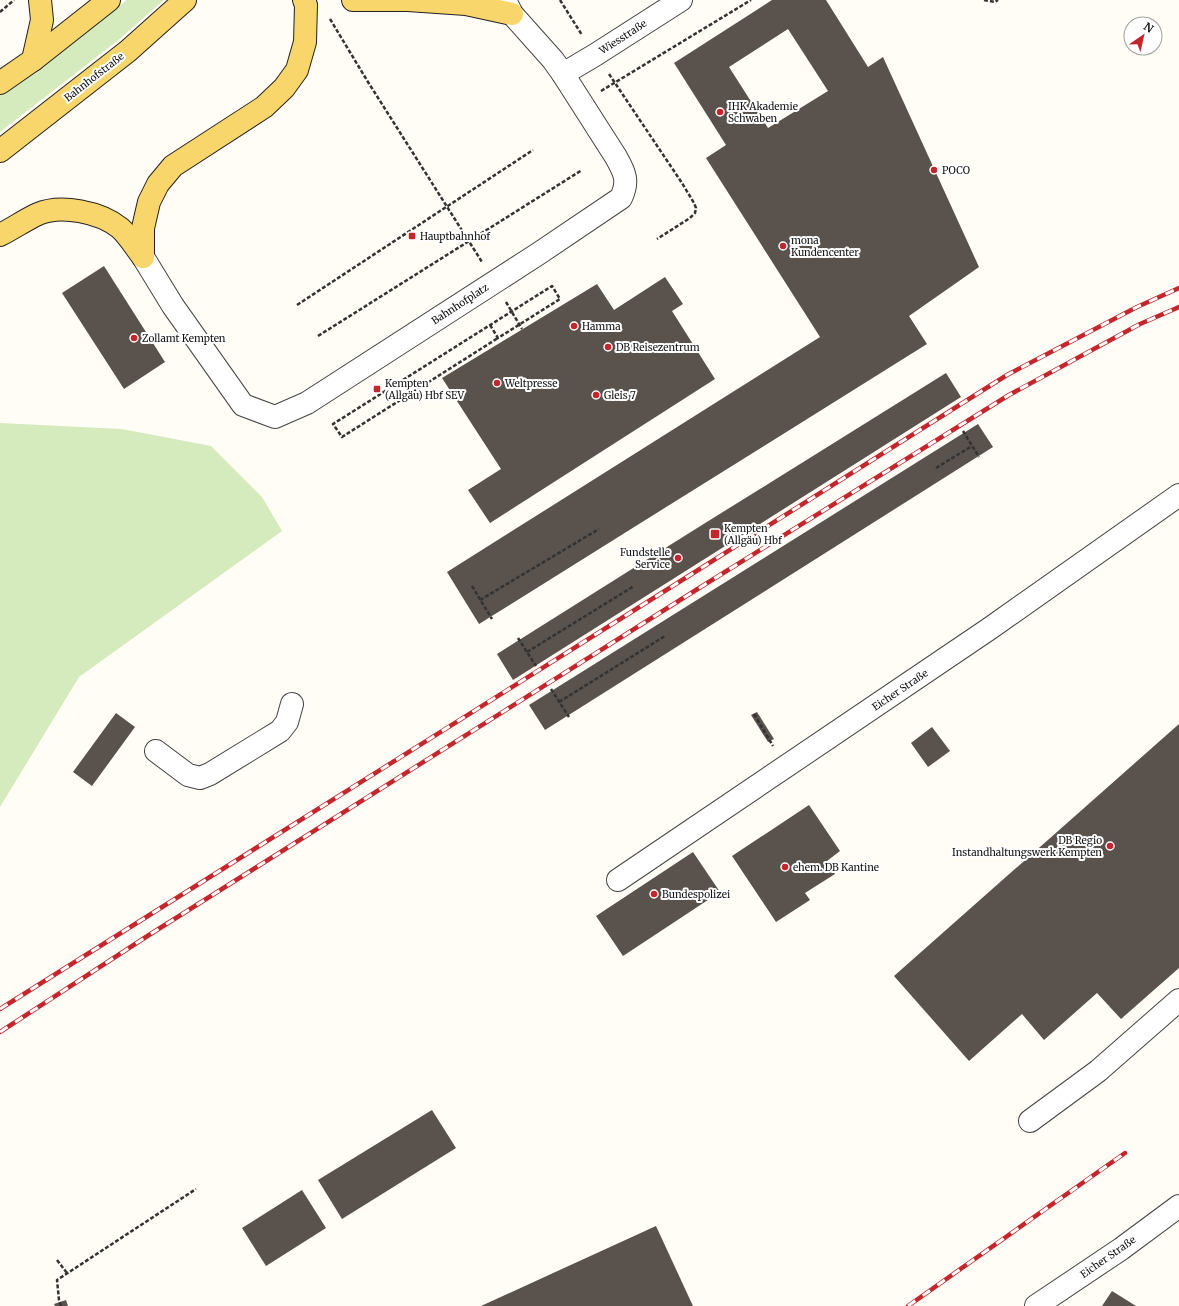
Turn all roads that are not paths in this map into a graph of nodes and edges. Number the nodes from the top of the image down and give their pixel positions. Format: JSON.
{"nodes":[{"id":1,"x":40,"y":0,"type":"edge"},
{"id":2,"x":109,"y":0,"type":"edge"},
{"id":3,"x":185,"y":0,"type":"edge"},
{"id":4,"x":304,"y":0,"type":"edge"},
{"id":5,"x":353,"y":0,"type":"edge"},
{"id":6,"x":682,"y":0,"type":"edge"},
{"id":7,"x":508,"y":7,"type":"edge"},
{"id":8,"x":33,"y":60,"type":"junction"},
{"id":9,"x":563,"y":74,"type":"junction"},
{"id":10,"x":0,"y":83,"type":"edge"},
{"id":11,"x":0,"y":151,"type":"edge"},
{"id":12,"x":0,"y":236,"type":"edge"},
{"id":13,"x":143,"y":257,"type":"junction"},
{"id":14,"x":1179,"y":495,"type":"edge"},
{"id":15,"x":292,"y":704,"type":"dead end"},
{"id":16,"x":156,"y":751,"type":"dead end"},
{"id":17,"x":618,"y":880,"type":"dead end"},
{"id":18,"x":1179,"y":1000,"type":"edge"},
{"id":19,"x":1030,"y":1121,"type":"dead end"},
{"id":20,"x":1179,"y":1206,"type":"edge"},
{"id":21,"x":1036,"y":1306,"type":"edge"}],
"edges":[{"from":1,"to":8,"type":"main road"},
{"from":2,"to":8,"type":"main road"},
{"from":3,"to":11,"type":"main road","name":"Bahnhofstraße"},
{"from":4,"to":13,"type":"main road"},
{"from":5,"to":7,"type":"main road"},
{"from":6,"to":9,"type":"street","name":"Wiesstraße"},
{"from":7,"to":9,"type":"street","name":"Bahnhofplatz"},
{"from":8,"to":10,"type":"main road"},
{"from":9,"to":13,"type":"street","name":"Bahnhofplatz"},
{"from":12,"to":13,"type":"main road"},
{"from":14,"to":17,"type":"street","name":"Eicher Straße"},
{"from":15,"to":16,"type":"street"},
{"from":18,"to":19,"type":"street"},
{"from":20,"to":21,"type":"street","name":"Eicher Straße"}]}
